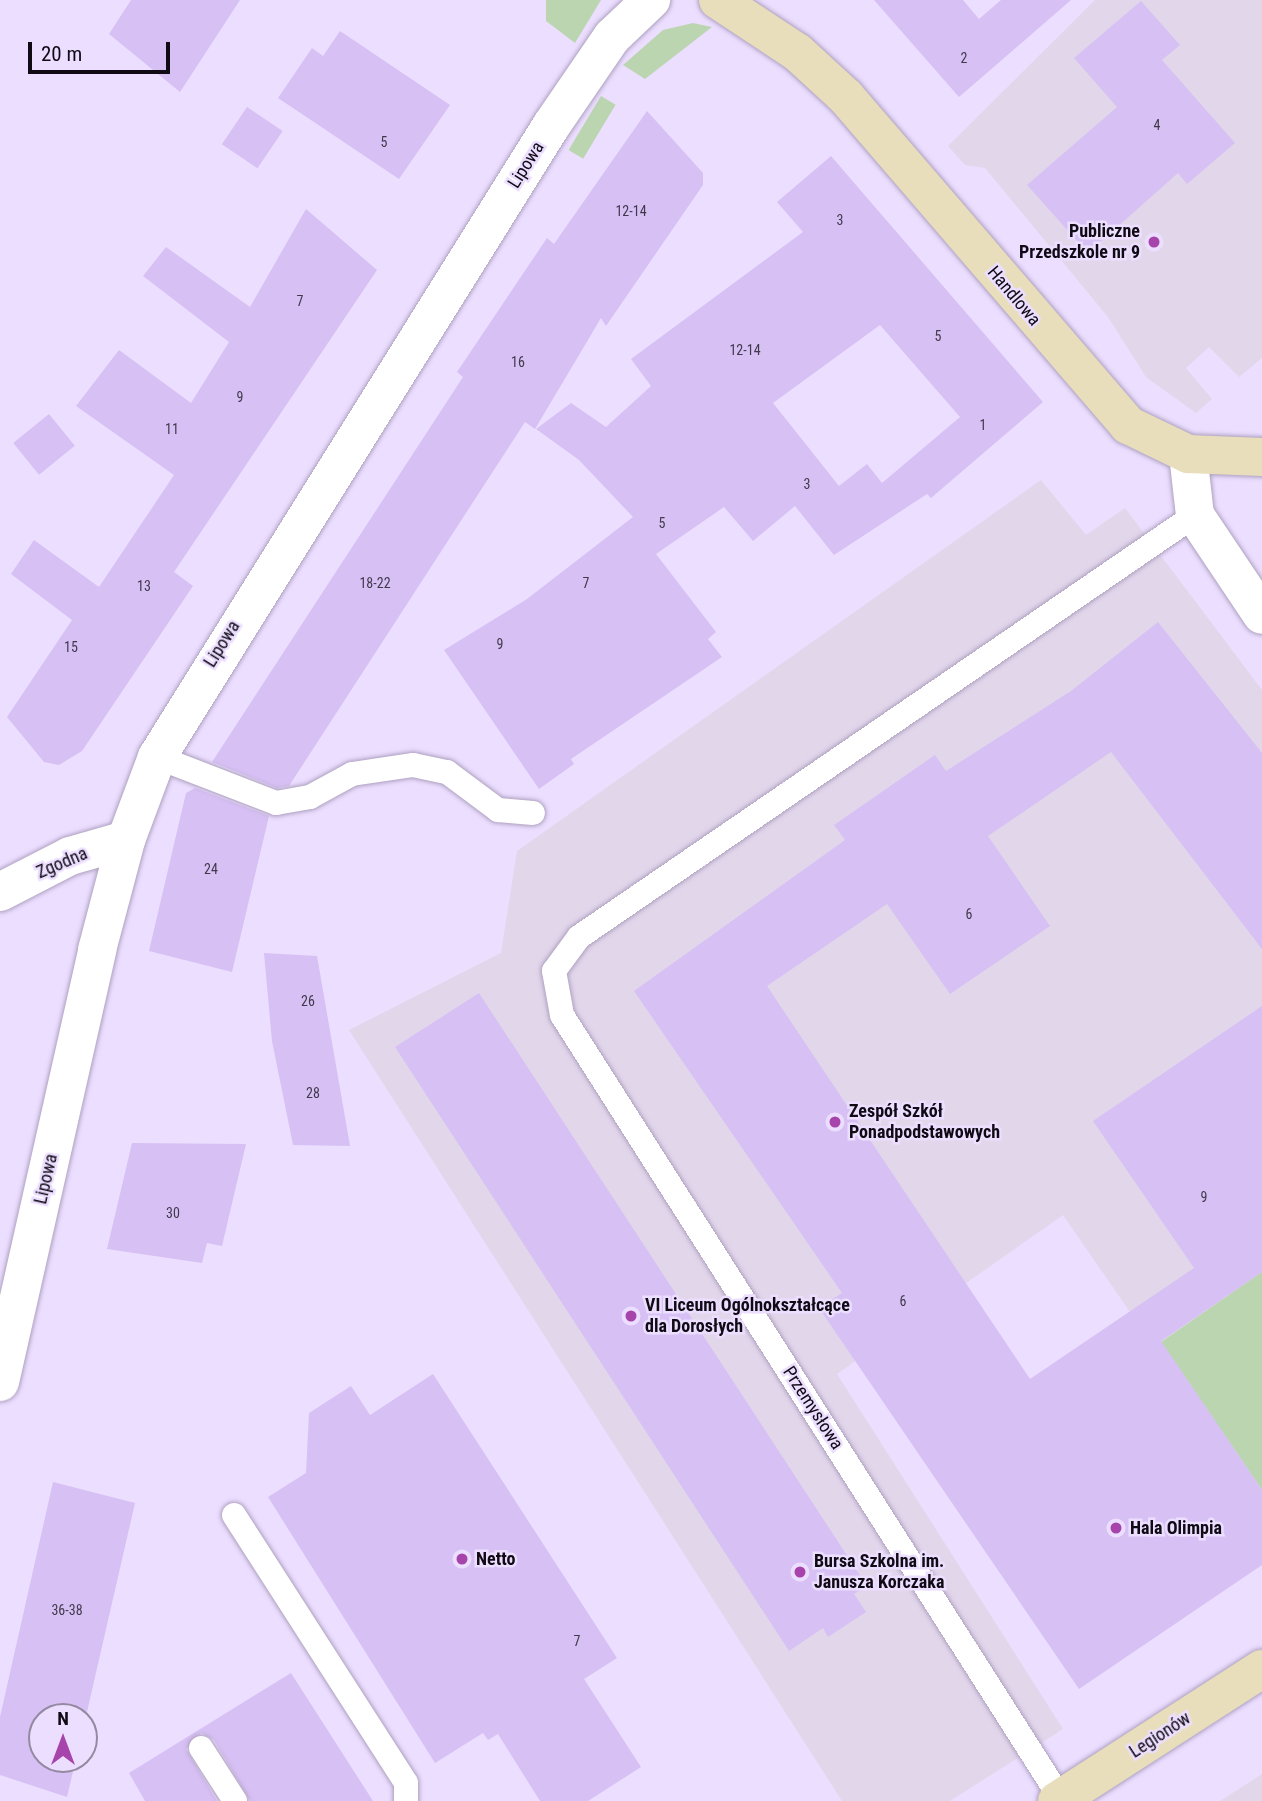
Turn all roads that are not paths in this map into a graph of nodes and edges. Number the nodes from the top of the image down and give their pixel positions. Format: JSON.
{"nodes":[{"id":1,"x":651,"y":0,"type":"edge"},
{"id":2,"x":718,"y":0,"type":"edge"},
{"id":3,"x":1188,"y":454,"type":"junction"},
{"id":4,"x":1262,"y":457,"type":"edge"},
{"id":5,"x":1195,"y":515,"type":"junction"},
{"id":6,"x":1262,"y":615,"type":"edge"},
{"id":7,"x":157,"y":757,"type":"junction"},
{"id":8,"x":533,"y":813,"type":"dead end"},
{"id":9,"x":126,"y":840,"type":"junction"},
{"id":10,"x":3,"y":885,"type":"edge"},
{"id":11,"x":0,"y":1382,"type":"edge"},
{"id":12,"x":234,"y":1515,"type":"dead end"},
{"id":13,"x":1262,"y":1669,"type":"edge"},
{"id":14,"x":201,"y":1748,"type":"dead end"},
{"id":15,"x":1073,"y":1796,"type":"edge"},
{"id":16,"x":235,"y":1801,"type":"edge"},
{"id":17,"x":406,"y":1801,"type":"edge"}],
"edges":[{"from":1,"to":7,"type":"street","name":"Lipowa"},
{"from":2,"to":3,"type":"street","name":"Handlowa"},
{"from":3,"to":4,"type":"street","name":"Handlowa"},
{"from":3,"to":5,"type":"street"},
{"from":5,"to":6,"type":"street"},
{"from":5,"to":15,"type":"lane","name":"Przemysłowa"},
{"from":7,"to":8,"type":"lane"},
{"from":7,"to":9,"type":"street","name":"Lipowa"},
{"from":9,"to":10,"type":"street","name":"Zgodna"},
{"from":9,"to":11,"type":"street","name":"Lipowa"},
{"from":12,"to":17,"type":"lane"},
{"from":13,"to":15,"type":"street","name":"Legionów"},
{"from":14,"to":16,"type":"lane"}]}
